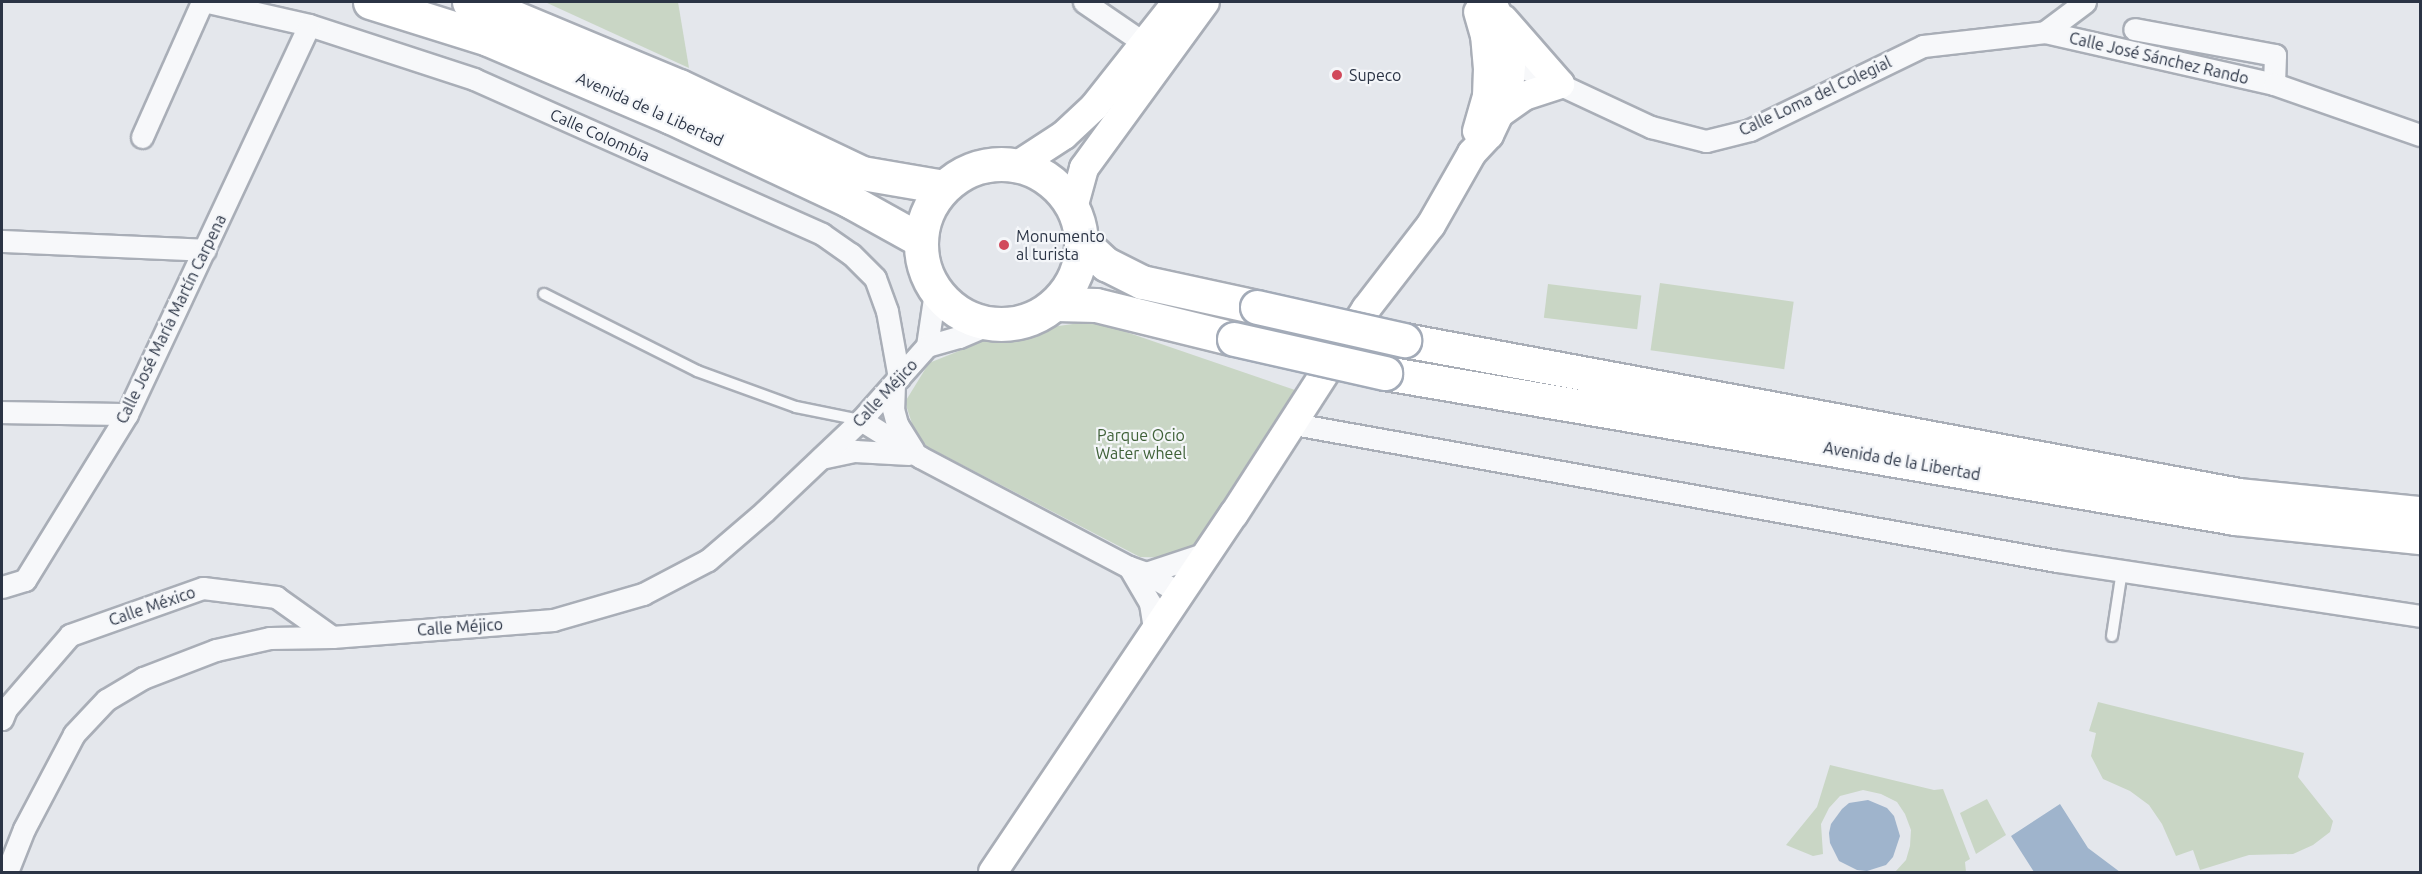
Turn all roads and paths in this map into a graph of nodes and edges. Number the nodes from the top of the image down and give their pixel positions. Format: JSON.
{"nodes":[{"id":1,"x":202,"y":2,"type":"edge"},
{"id":2,"x":208,"y":2,"type":"edge"},
{"id":3,"x":370,"y":2,"type":"edge"},
{"id":4,"x":469,"y":2,"type":"edge"},
{"id":5,"x":1084,"y":2,"type":"edge"},
{"id":6,"x":1177,"y":2,"type":"edge"},
{"id":7,"x":1205,"y":2,"type":"edge"},
{"id":8,"x":2085,"y":2,"type":"edge"},
{"id":9,"x":1486,"y":4,"type":"edge"},
{"id":10,"x":309,"y":25,"type":"junction"},
{"id":11,"x":2134,"y":29,"type":"dead end"},
{"id":12,"x":2045,"y":32,"type":"junction"},
{"id":13,"x":1144,"y":43,"type":"junction"},
{"id":14,"x":1511,"y":64,"type":"junction"},
{"id":15,"x":1560,"y":84,"type":"junction"},
{"id":16,"x":2274,"y":84,"type":"junction"},
{"id":17,"x":1492,"y":110,"type":"junction"},
{"id":18,"x":2421,"y":135,"type":"edge"},
{"id":19,"x":142,"y":137,"type":"dead end"},
{"id":20,"x":1018,"y":165,"type":"junction"},
{"id":21,"x":944,"y":187,"type":"junction"},
{"id":22,"x":1073,"y":208,"type":"junction"},
{"id":23,"x":920,"y":240,"type":"junction"},
{"id":24,"x":2,"y":241,"type":"edge"},
{"id":25,"x":1082,"y":242,"type":"junction"},
{"id":26,"x":205,"y":250,"type":"junction"},
{"id":27,"x":935,"y":292,"type":"junction"},
{"id":28,"x":544,"y":294,"type":"dead end"},
{"id":29,"x":1056,"y":304,"type":"junction"},
{"id":30,"x":989,"y":324,"type":"junction"},
{"id":31,"x":927,"y":346,"type":"junction"},
{"id":32,"x":896,"y":381,"type":"junction"},
{"id":33,"x":2,"y":412,"type":"edge"},
{"id":34,"x":127,"y":414,"type":"junction"},
{"id":35,"x":861,"y":420,"type":"junction"},
{"id":36,"x":1294,"y":424,"type":"junction"},
{"id":37,"x":916,"y":455,"type":"junction"},
{"id":38,"x":821,"y":458,"type":"junction"},
{"id":39,"x":2421,"y":513,"type":"edge"},
{"id":40,"x":2421,"y":537,"type":"edge"},
{"id":41,"x":1209,"y":552,"type":"junction"},
{"id":42,"x":1138,"y":570,"type":"junction"},
{"id":43,"x":2122,"y":571,"type":"junction"},
{"id":44,"x":2,"y":587,"type":"edge"},
{"id":45,"x":1181,"y":594,"type":"junction"},
{"id":46,"x":2421,"y":616,"type":"edge"},
{"id":47,"x":1155,"y":633,"type":"junction"},
{"id":48,"x":2112,"y":636,"type":"dead end"},
{"id":49,"x":332,"y":637,"type":"junction"},
{"id":50,"x":2,"y":719,"type":"edge"},
{"id":51,"x":1003,"y":867,"type":"edge"},
{"id":52,"x":7,"y":873,"type":"edge"}],
"edges":[{"from":1,"to":19,"type":"street"},
{"from":2,"to":10,"type":"street","name":"Calle Colombia"},
{"from":3,"to":23,"type":"main road","name":"Avenida de la Libertad"},
{"from":4,"to":21,"type":"main road","name":"Avenida de la Libertad"},
{"from":5,"to":13,"type":"street"},
{"from":6,"to":13,"type":"main road"},
{"from":7,"to":22,"type":"main road"},
{"from":8,"to":12,"type":"street"},
{"from":9,"to":14,"type":"main road"},
{"from":9,"to":15,"type":"main road"},
{"from":9,"to":17,"type":"main road"},
{"from":10,"to":26,"type":"street","name":"Calle José María Martín Carpena"},
{"from":10,"to":32,"type":"street","name":"Calle Colombia"},
{"from":11,"to":16,"type":"street","name":"Calle José Sánchez Rando"},
{"from":12,"to":15,"type":"street","name":"Calle Loma del Colegial"},
{"from":12,"to":16,"type":"street","name":"Calle José Sánchez Rando"},
{"from":13,"to":20,"type":"main road"},
{"from":14,"to":15,"type":"street","name":"Calle Loma del Colegial"},
{"from":14,"to":17,"type":"main road"},
{"from":15,"to":17,"type":"main road"},
{"from":16,"to":18,"type":"street","name":"Calle José Sánchez Rando"},
{"from":17,"to":36,"type":"main road"},
{"from":20,"to":21,"type":"main road"},
{"from":20,"to":22,"type":"main road"},
{"from":21,"to":23,"type":"main road"},
{"from":22,"to":25,"type":"main road"},
{"from":23,"to":27,"type":"main road"},
{"from":24,"to":26,"type":"street"},
{"from":25,"to":29,"type":"main road"},
{"from":25,"to":39,"type":"main road","name":"Avenida de la Libertad","bridge":true},
{"from":26,"to":34,"type":"street","name":"Calle José María Martín Carpena"},
{"from":27,"to":30,"type":"main road"},
{"from":27,"to":31,"type":"street","name":"Calle Méjico"},
{"from":28,"to":35,"type":"lane"},
{"from":29,"to":30,"type":"main road"},
{"from":29,"to":40,"type":"main road","name":"Avenida de la Libertad","bridge":true},
{"from":30,"to":31,"type":"street","name":"Calle Méjico"},
{"from":31,"to":32,"type":"street","name":"Calle Méjico"},
{"from":32,"to":35,"type":"street","name":"Calle Méjico"},
{"from":32,"to":37,"type":"street","name":"Calle Colombia"},
{"from":33,"to":34,"type":"street"},
{"from":34,"to":44,"type":"street","name":"Calle José María Martín Carpena"},
{"from":35,"to":37,"type":"street"},
{"from":35,"to":38,"type":"street","name":"Calle Méjico"},
{"from":36,"to":41,"type":"main road"},
{"from":36,"to":43,"type":"street"},
{"from":37,"to":38,"type":"street"},
{"from":37,"to":42,"type":"street"},
{"from":38,"to":49,"type":"street","name":"Calle Méjico"},
{"from":41,"to":42,"type":"street"},
{"from":41,"to":45,"type":"main road"},
{"from":42,"to":45,"type":"street"},
{"from":42,"to":47,"type":"street"},
{"from":43,"to":46,"type":"street"},
{"from":43,"to":48,"type":"lane"},
{"from":45,"to":47,"type":"main road"},
{"from":47,"to":51,"type":"main road"},
{"from":49,"to":50,"type":"street","name":"Calle México"},
{"from":49,"to":52,"type":"street","name":"Calle Méjico"}]}
